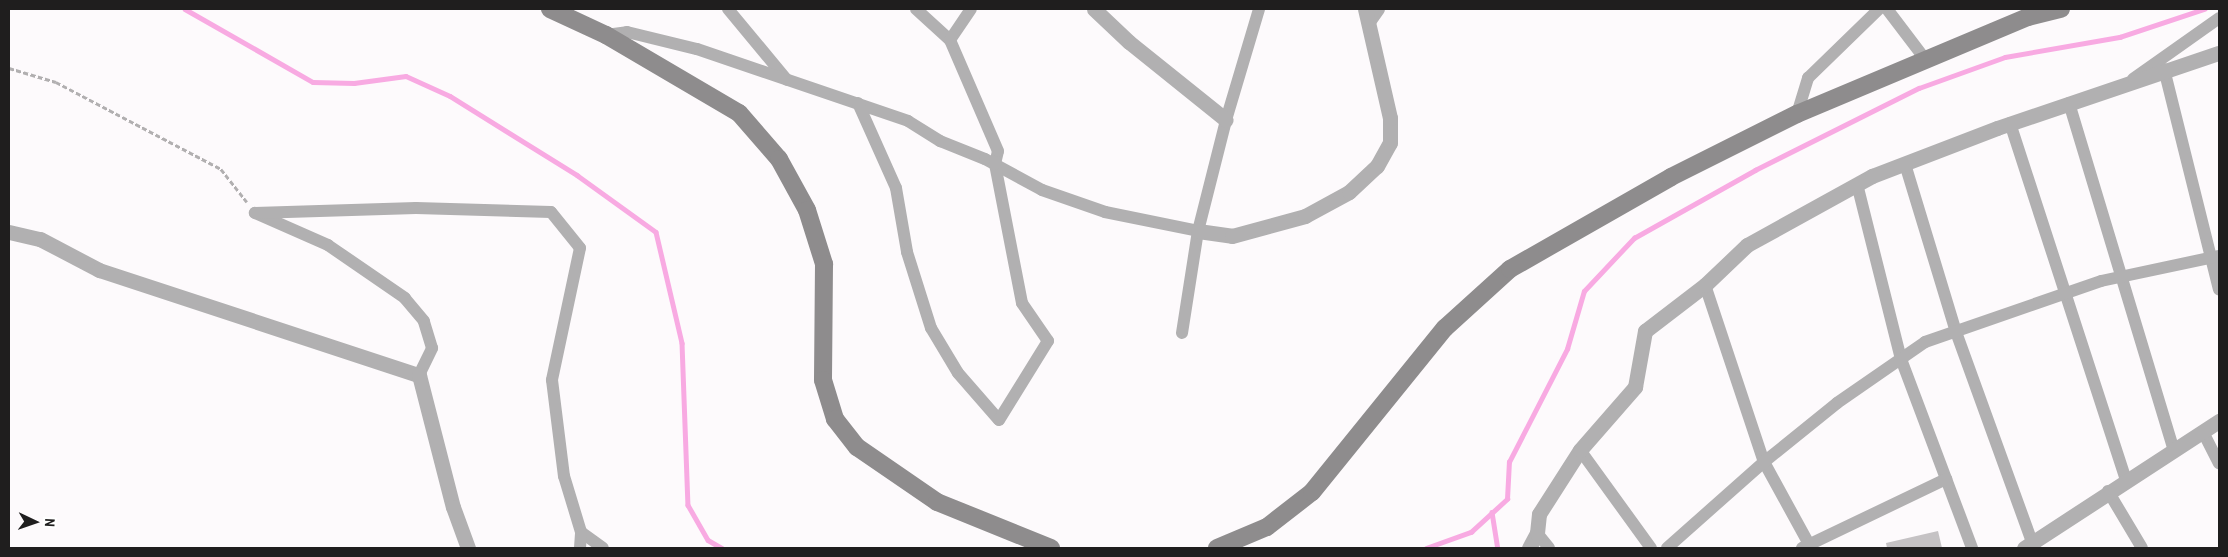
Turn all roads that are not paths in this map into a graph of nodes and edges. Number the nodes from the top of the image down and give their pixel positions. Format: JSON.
{"nodes":[{"id":1,"x":550,"y":9,"type":"edge"},
{"id":2,"x":728,"y":9,"type":"edge"},
{"id":3,"x":916,"y":9,"type":"edge"},
{"id":4,"x":971,"y":9,"type":"edge"},
{"id":5,"x":1094,"y":9,"type":"edge"},
{"id":6,"x":1259,"y":9,"type":"edge"},
{"id":7,"x":1364,"y":9,"type":"edge"},
{"id":8,"x":1379,"y":9,"type":"edge"},
{"id":9,"x":1880,"y":9,"type":"edge"},
{"id":10,"x":1886,"y":9,"type":"edge"},
{"id":11,"x":2061,"y":9,"type":"edge"},
{"id":12,"x":2025,"y":13,"type":"edge"},
{"id":13,"x":2219,"y":18,"type":"edge"},
{"id":14,"x":1368,"y":24,"type":"junction"},
{"id":15,"x":606,"y":35,"type":"junction"},
{"id":16,"x":950,"y":40,"type":"junction"},
{"id":17,"x":2219,"y":52,"type":"edge"},
{"id":18,"x":1925,"y":59,"type":"junction"},
{"id":19,"x":2164,"y":69,"type":"junction"},
{"id":20,"x":787,"y":80,"type":"junction"},
{"id":21,"x":2130,"y":81,"type":"junction"},
{"id":22,"x":2069,"y":102,"type":"junction"},
{"id":23,"x":858,"y":103,"type":"junction"},
{"id":24,"x":1798,"y":114,"type":"junction"},
{"id":25,"x":1226,"y":120,"type":"junction"},
{"id":26,"x":2010,"y":123,"type":"junction"},
{"id":27,"x":995,"y":164,"type":"junction"},
{"id":28,"x":1904,"y":164,"type":"junction"},
{"id":29,"x":1857,"y":184,"type":"junction"},
{"id":30,"x":1198,"y":231,"type":"junction"},
{"id":31,"x":9,"y":232,"type":"edge"},
{"id":32,"x":2214,"y":257,"type":"edge"},
{"id":33,"x":2120,"y":276,"type":"junction"},
{"id":34,"x":1705,"y":285,"type":"junction"},
{"id":35,"x":2219,"y":290,"type":"edge"},
{"id":36,"x":2063,"y":295,"type":"junction"},
{"id":37,"x":1956,"y":332,"type":"junction"},
{"id":38,"x":1182,"y":333,"type":"dead end"},
{"id":39,"x":1901,"y":359,"type":"junction"},
{"id":40,"x":420,"y":375,"type":"junction"},
{"id":41,"x":2219,"y":421,"type":"edge"},
{"id":42,"x":2203,"y":432,"type":"junction"},
{"id":43,"x":1580,"y":450,"type":"junction"},
{"id":44,"x":2174,"y":451,"type":"junction"},
{"id":45,"x":1764,"y":462,"type":"junction"},
{"id":46,"x":2219,"y":463,"type":"edge"},
{"id":47,"x":1946,"y":479,"type":"junction"},
{"id":48,"x":2126,"y":481,"type":"junction"},
{"id":49,"x":2108,"y":491,"type":"junction"},
{"id":50,"x":581,"y":532,"type":"junction"},
{"id":51,"x":1537,"y":534,"type":"junction"},
{"id":52,"x":2028,"y":545,"type":"edge"},
{"id":53,"x":1807,"y":547,"type":"edge"},
{"id":54,"x":468,"y":548,"type":"edge"},
{"id":55,"x":580,"y":548,"type":"edge"},
{"id":56,"x":603,"y":548,"type":"edge"},
{"id":57,"x":1051,"y":548,"type":"edge"},
{"id":58,"x":1217,"y":548,"type":"edge"},
{"id":59,"x":1529,"y":548,"type":"edge"},
{"id":60,"x":1549,"y":548,"type":"edge"},
{"id":61,"x":1651,"y":548,"type":"edge"},
{"id":62,"x":1667,"y":548,"type":"edge"},
{"id":63,"x":1972,"y":548,"type":"edge"},
{"id":64,"x":2142,"y":548,"type":"edge"}],
"edges":[{"from":1,"to":15,"type":"main road"},
{"from":2,"to":20,"type":"street"},
{"from":3,"to":16,"type":"street"},
{"from":4,"to":16,"type":"street"},
{"from":5,"to":25,"type":"street"},
{"from":6,"to":25,"type":"street"},
{"from":7,"to":14,"type":"street"},
{"from":8,"to":14,"type":"street"},
{"from":9,"to":24,"type":"street"},
{"from":10,"to":18,"type":"street"},
{"from":11,"to":12,"type":"main road"},
{"from":12,"to":18,"type":"main road"},
{"from":13,"to":21,"type":"street"},
{"from":14,"to":30,"type":"street"},
{"from":15,"to":20,"type":"street"},
{"from":15,"to":57,"type":"main road"},
{"from":16,"to":27,"type":"street"},
{"from":17,"to":19,"type":"street"},
{"from":18,"to":24,"type":"main road"},
{"from":19,"to":21,"type":"street"},
{"from":19,"to":32,"type":"street"},
{"from":20,"to":23,"type":"street"},
{"from":21,"to":22,"type":"street"},
{"from":22,"to":26,"type":"street"},
{"from":22,"to":33,"type":"street"},
{"from":23,"to":27,"type":"street"},
{"from":23,"to":27,"type":"street"},
{"from":24,"to":58,"type":"main road"},
{"from":25,"to":30,"type":"street"},
{"from":26,"to":28,"type":"street"},
{"from":26,"to":36,"type":"street"},
{"from":27,"to":30,"type":"street"},
{"from":28,"to":29,"type":"street"},
{"from":28,"to":37,"type":"street"},
{"from":29,"to":34,"type":"street"},
{"from":29,"to":39,"type":"street"},
{"from":30,"to":38,"type":"street"},
{"from":31,"to":40,"type":"street"},
{"from":32,"to":33,"type":"street"},
{"from":32,"to":35,"type":"street"},
{"from":33,"to":36,"type":"street"},
{"from":33,"to":44,"type":"street"},
{"from":34,"to":43,"type":"street"},
{"from":34,"to":45,"type":"street"},
{"from":36,"to":37,"type":"street"},
{"from":36,"to":48,"type":"street"},
{"from":37,"to":39,"type":"street"},
{"from":37,"to":52,"type":"street"},
{"from":39,"to":45,"type":"street"},
{"from":39,"to":47,"type":"street"},
{"from":40,"to":50,"type":"street"},
{"from":40,"to":54,"type":"street"},
{"from":41,"to":42,"type":"street"},
{"from":42,"to":44,"type":"street"},
{"from":42,"to":46,"type":"street"},
{"from":43,"to":51,"type":"street"},
{"from":43,"to":61,"type":"street"},
{"from":44,"to":48,"type":"street"},
{"from":45,"to":53,"type":"street"},
{"from":45,"to":62,"type":"street"},
{"from":47,"to":53,"type":"street"},
{"from":47,"to":63,"type":"street"},
{"from":48,"to":49,"type":"street"},
{"from":49,"to":52,"type":"street"},
{"from":49,"to":64,"type":"street"},
{"from":50,"to":55,"type":"street"},
{"from":50,"to":56,"type":"street"},
{"from":51,"to":59,"type":"street"},
{"from":51,"to":60,"type":"street"}]}
